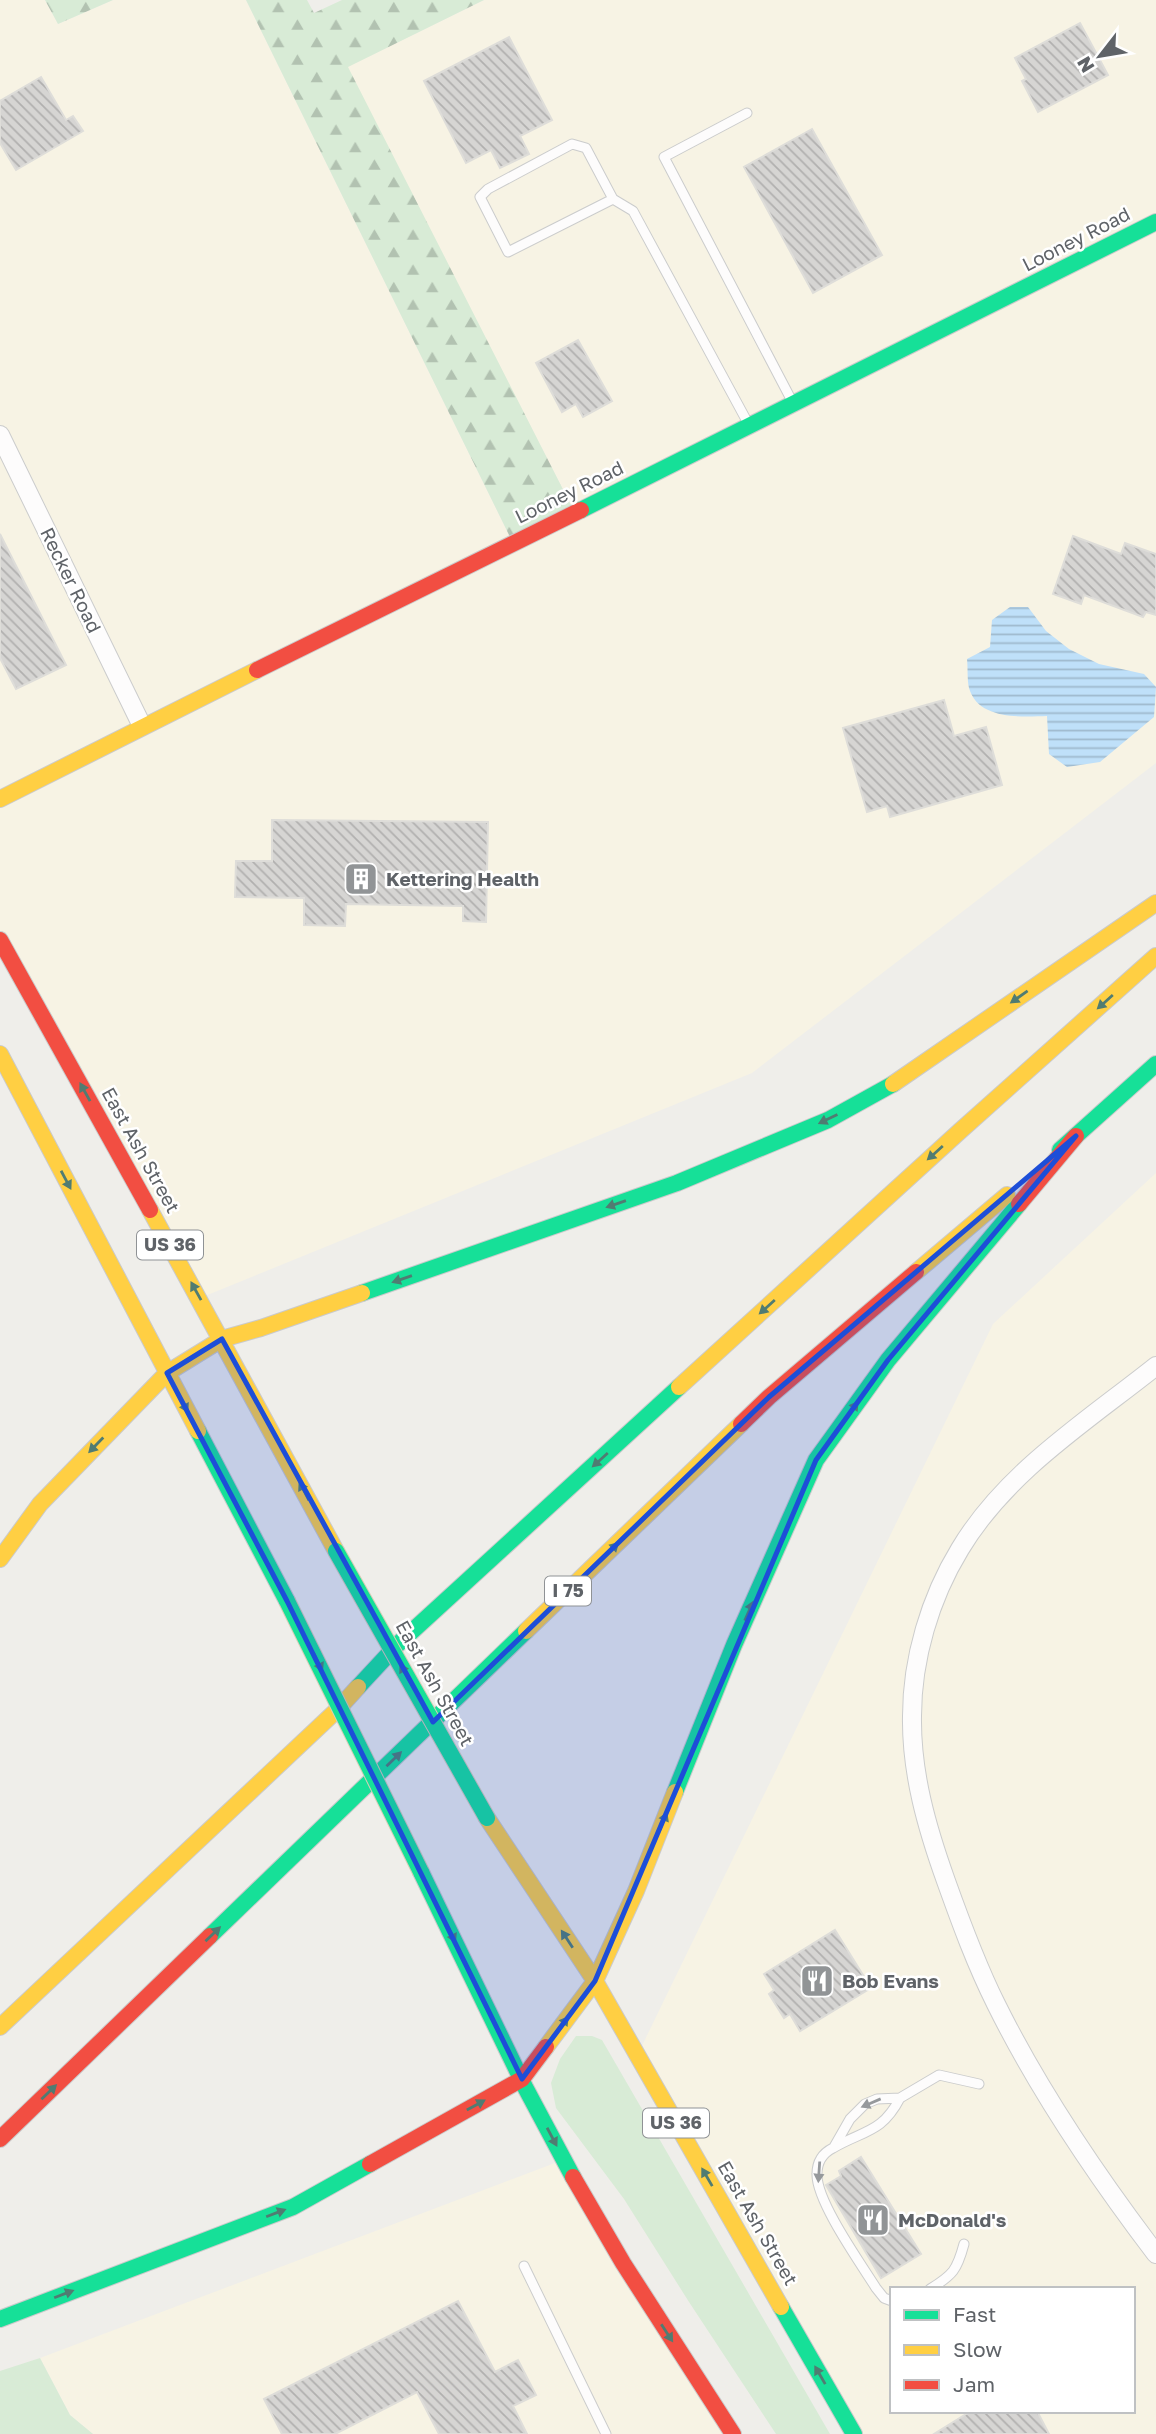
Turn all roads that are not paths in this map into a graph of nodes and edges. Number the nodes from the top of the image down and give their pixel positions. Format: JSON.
{"nodes":[{"id":1,"x":747,"y":113,"type":"dead end"},
{"id":2,"x":613,"y":199,"type":"junction"},
{"id":3,"x":1156,"y":222,"type":"edge"},
{"id":4,"x":794,"y":404,"type":"junction"},
{"id":5,"x":750,"y":427,"type":"junction"},
{"id":6,"x":0,"y":435,"type":"edge"},
{"id":7,"x":142,"y":726,"type":"junction"},
{"id":8,"x":0,"y":799,"type":"edge"},
{"id":9,"x":1156,"y":903,"type":"edge"},
{"id":10,"x":0,"y":940,"type":"edge"},
{"id":11,"x":1156,"y":956,"type":"edge"},
{"id":12,"x":0,"y":1054,"type":"edge"},
{"id":13,"x":1156,"y":1065,"type":"edge"},
{"id":14,"x":1076,"y":1136,"type":"junction"},
{"id":15,"x":222,"y":1339,"type":"junction"},
{"id":16,"x":1156,"y":1366,"type":"edge"},
{"id":17,"x":167,"y":1373,"type":"junction"},
{"id":18,"x":0,"y":1559,"type":"edge"},
{"id":19,"x":595,"y":1981,"type":"junction"},
{"id":20,"x":0,"y":2027,"type":"edge"},
{"id":21,"x":522,"y":2079,"type":"junction"},
{"id":22,"x":979,"y":2084,"type":"dead end"},
{"id":23,"x":900,"y":2098,"type":"junction"},
{"id":24,"x":0,"y":2139,"type":"edge"},
{"id":25,"x":832,"y":2148,"type":"junction"},
{"id":26,"x":964,"y":2244,"type":"dead end"},
{"id":27,"x":1156,"y":2253,"type":"edge"},
{"id":28,"x":524,"y":2266,"type":"dead end"},
{"id":29,"x":933,"y":2287,"type":"edge"},
{"id":30,"x":890,"y":2300,"type":"edge"},
{"id":31,"x":0,"y":2319,"type":"edge"},
{"id":32,"x":606,"y":2434,"type":"edge"},
{"id":33,"x":733,"y":2434,"type":"edge"},
{"id":34,"x":854,"y":2434,"type":"edge"}],
"edges":[{"from":1,"to":4,"type":"lane"},
{"from":2,"to":2,"type":"lane"},
{"from":2,"to":5,"type":"lane"},
{"from":3,"to":4,"type":"main road","name":"Looney Road"},
{"from":4,"to":5,"type":"main road","name":"Looney Road"},
{"from":5,"to":7,"type":"main road","name":"Looney Road"},
{"from":6,"to":7,"type":"street","name":"Recker Road"},
{"from":7,"to":8,"type":"main road","name":"Looney Road"},
{"from":9,"to":15,"type":"main road","one_way":true},
{"from":15,"to":10,"type":"main road","name":"East Ash Street","number":"US 36","one_way":true},
{"from":11,"to":20,"type":"main road","one_way":true},
{"from":12,"to":17,"type":"main road","number":"US 36","one_way":true},
{"from":13,"to":14,"type":"main road","number":"I 75"},
{"from":19,"to":14,"type":"main road","one_way":true},
{"from":24,"to":14,"type":"main road","number":"I 75","one_way":true},
{"from":15,"to":17,"type":"main road"},
{"from":19,"to":15,"type":"main road","name":"East Ash Street","number":"US 36","one_way":true,"bridge":true},
{"from":16,"to":27,"type":"street"},
{"from":17,"to":18,"type":"main road","one_way":true},
{"from":17,"to":21,"type":"main road","number":"US 36","one_way":true,"bridge":true},
{"from":21,"to":19,"type":"main road","one_way":true},
{"from":34,"to":19,"type":"main road","name":"East Ash Street","number":"US 36","one_way":true},
{"from":31,"to":21,"type":"main road","one_way":true},
{"from":21,"to":33,"type":"main road","number":"US 36","one_way":true},
{"from":22,"to":23,"type":"lane"},
{"from":23,"to":25,"type":"lane"},
{"from":23,"to":25,"type":"lane","one_way":true},
{"from":25,"to":30,"type":"lane","one_way":true},
{"from":26,"to":29,"type":"lane"},
{"from":28,"to":32,"type":"lane"}]}
